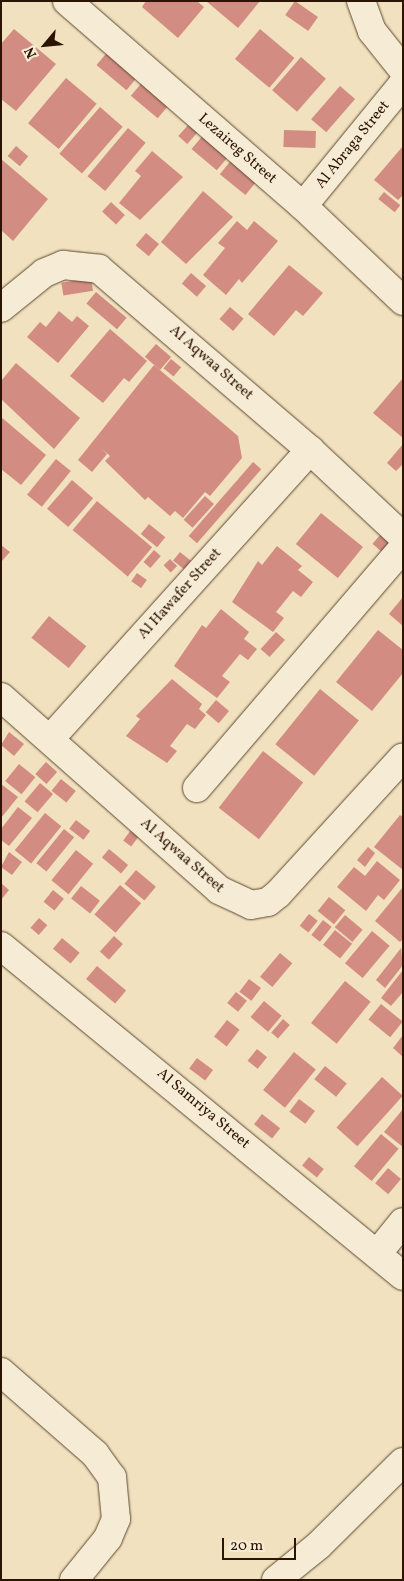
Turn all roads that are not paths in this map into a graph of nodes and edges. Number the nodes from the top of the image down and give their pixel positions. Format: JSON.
{"nodes":[{"id":1,"x":67,"y":1,"type":"edge"},
{"id":2,"x":360,"y":1,"type":"edge"},
{"id":3,"x":403,"y":70,"type":"edge"},
{"id":4,"x":403,"y":84,"type":"edge"},
{"id":5,"x":302,"y":206,"type":"junction"},
{"id":6,"x":403,"y":301,"type":"edge"},
{"id":7,"x":1,"y":308,"type":"edge"},
{"id":8,"x":310,"y":450,"type":"junction"},
{"id":9,"x":403,"y":537,"type":"edge"},
{"id":10,"x":403,"y":548,"type":"edge"},
{"id":11,"x":1,"y":697,"type":"edge"},
{"id":12,"x":50,"y":739,"type":"junction"},
{"id":13,"x":403,"y":757,"type":"edge"},
{"id":14,"x":197,"y":788,"type":"dead end"},
{"id":15,"x":1,"y":946,"type":"edge"},
{"id":16,"x":403,"y":1222,"type":"edge"},
{"id":17,"x":377,"y":1254,"type":"junction"},
{"id":18,"x":403,"y":1276,"type":"edge"},
{"id":19,"x":1,"y":1372,"type":"edge"},
{"id":20,"x":403,"y":1462,"type":"edge"},
{"id":21,"x":74,"y":1580,"type":"edge"},
{"id":22,"x":276,"y":1580,"type":"edge"}],
"edges":[{"from":1,"to":5,"type":"street","name":"Lezaireg Street"},
{"from":2,"to":3,"type":"street"},
{"from":4,"to":5,"type":"street","name":"Al Abraga Street"},
{"from":5,"to":6,"type":"street","name":"Lezaireg Street"},
{"from":7,"to":8,"type":"street","name":"Al Aqwaa Street"},
{"from":8,"to":9,"type":"street","name":"Al Aqwaa Street"},
{"from":8,"to":12,"type":"street","name":"Al Hawafer Street"},
{"from":10,"to":14,"type":"street"},
{"from":11,"to":12,"type":"street","name":"Al Aqwaa Street"},
{"from":12,"to":13,"type":"street","name":"Al Aqwaa Street"},
{"from":15,"to":17,"type":"street","name":"Al Samriya Street"},
{"from":16,"to":17,"type":"street"},
{"from":17,"to":18,"type":"street","name":"Al Samriya Street"},
{"from":19,"to":21,"type":"street"},
{"from":20,"to":22,"type":"street"}]}
